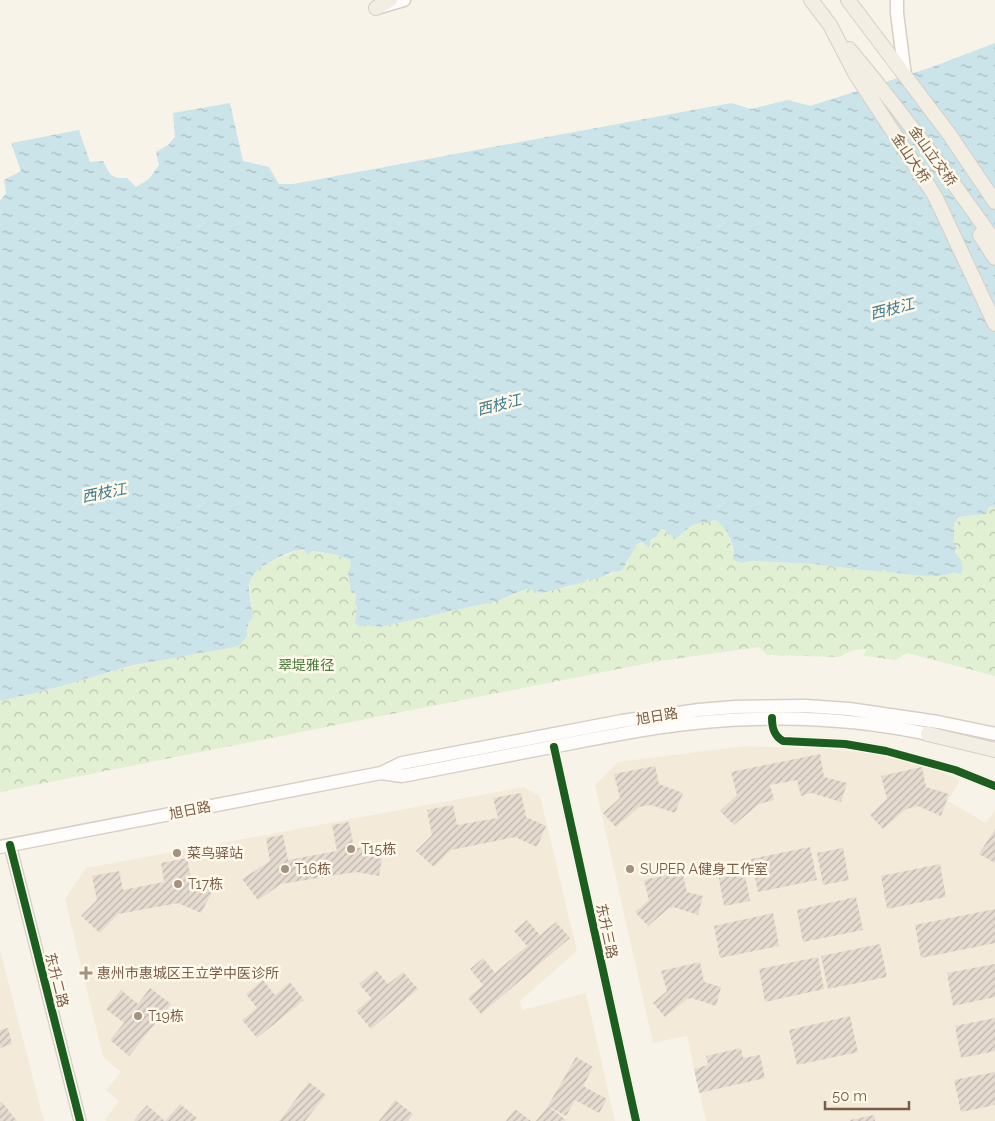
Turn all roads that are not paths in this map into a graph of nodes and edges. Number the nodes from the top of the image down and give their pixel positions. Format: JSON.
{"nodes":[{"id":1,"x":390,"y":0,"type":"edge"},
{"id":2,"x":404,"y":0,"type":"edge"},
{"id":3,"x":811,"y":0,"type":"edge"},
{"id":4,"x":848,"y":0,"type":"edge"},
{"id":5,"x":898,"y":0,"type":"edge"},
{"id":6,"x":376,"y":8,"type":"joint"},
{"id":7,"x":830,"y":25,"type":"junction"},
{"id":8,"x":905,"y":76,"type":"junction"},
{"id":9,"x":967,"y":202,"type":"junction"},
{"id":10,"x":995,"y":202,"type":"edge"},
{"id":11,"x":995,"y":242,"type":"edge"},
{"id":12,"x":995,"y":258,"type":"edge"},
{"id":13,"x":995,"y":324,"type":"edge"},
{"id":14,"x":772,"y":718,"type":"junction"},
{"id":15,"x":928,"y":734,"type":"joint"},
{"id":16,"x":995,"y":734,"type":"edge"},
{"id":17,"x":554,"y":747,"type":"junction"},
{"id":18,"x":995,"y":750,"type":"edge"},
{"id":19,"x":381,"y":773,"type":"junction"},
{"id":20,"x":995,"y":786,"type":"edge"},
{"id":21,"x":5,"y":846,"type":"edge"},
{"id":22,"x":80,"y":1121,"type":"edge"},
{"id":23,"x":636,"y":1121,"type":"edge"}],
"edges":[{"from":1,"to":6,"type":"main road"},
{"from":2,"to":6,"type":"main road"},
{"from":3,"to":7,"type":"main road","name":"金山大桥"},
{"from":4,"to":8,"type":"main road"},
{"from":5,"to":8,"type":"main road"},
{"from":7,"to":9,"type":"main road","name":"金山立交桥"},
{"from":7,"to":13,"type":"main road","name":"金山大桥"},
{"from":8,"to":10,"type":"main road"},
{"from":9,"to":11,"type":"main road","name":"金山立交桥"},
{"from":9,"to":12,"type":"main road"},
{"from":14,"to":15,"type":"main road","name":"旭日路"},
{"from":14,"to":17,"type":"main road","name":"旭日路"},
{"from":14,"to":20,"type":"street"},
{"from":15,"to":18,"type":"main road"},
{"from":16,"to":19,"type":"main road","name":"旭日路"},
{"from":17,"to":19,"type":"main road","name":"旭日路"},
{"from":17,"to":23,"type":"street","name":"东升三路"},
{"from":19,"to":21,"type":"main road","name":"旭日路"},
{"from":21,"to":22,"type":"street","name":"东升二路"}]}
